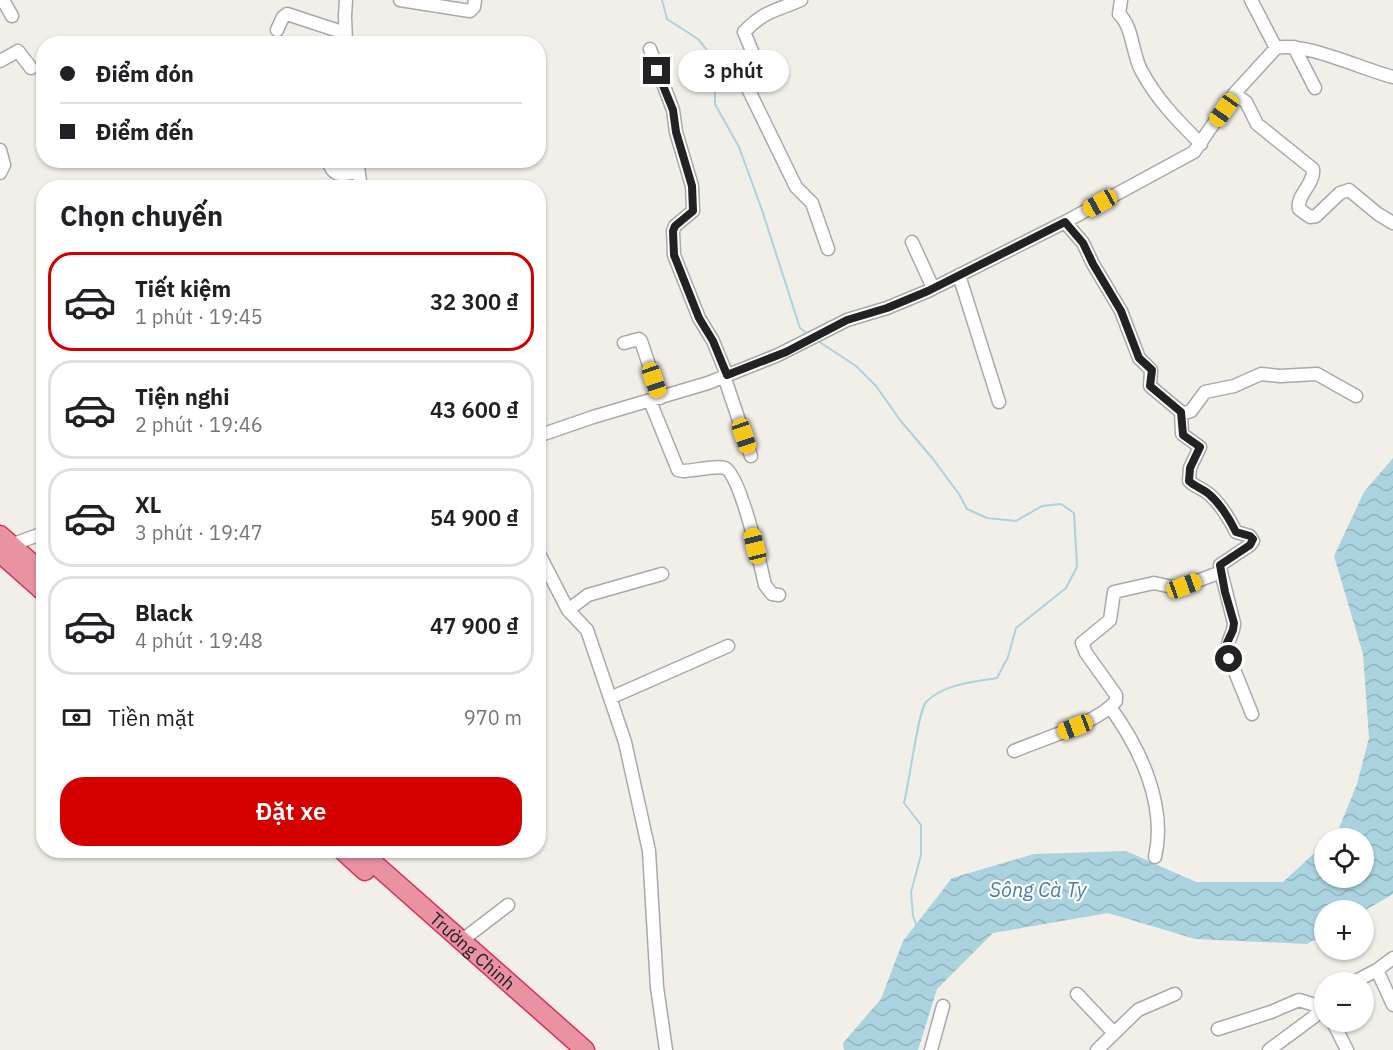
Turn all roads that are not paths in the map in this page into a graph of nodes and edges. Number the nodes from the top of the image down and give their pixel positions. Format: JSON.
{"nodes":[{"id":1,"x":3,"y":0,"type":"edge"},
{"id":2,"x":346,"y":0,"type":"edge"},
{"id":3,"x":400,"y":0,"type":"edge"},
{"id":4,"x":475,"y":0,"type":"edge"},
{"id":5,"x":763,"y":0,"type":"edge"},
{"id":6,"x":801,"y":0,"type":"edge"},
{"id":7,"x":1121,"y":0,"type":"edge"},
{"id":8,"x":1251,"y":0,"type":"edge"},
{"id":9,"x":768,"y":13,"type":"junction"},
{"id":10,"x":12,"y":16,"type":"dead end"},
{"id":11,"x":277,"y":30,"type":"dead end"},
{"id":12,"x":342,"y":36,"type":"edge"},
{"id":13,"x":346,"y":36,"type":"edge"},
{"id":14,"x":1294,"y":47,"type":"junction"},
{"id":15,"x":1276,"y":48,"type":"junction"},
{"id":16,"x":650,"y":49,"type":"dead end"},
{"id":17,"x":0,"y":61,"type":"edge"},
{"id":18,"x":31,"y":68,"type":"dead end"},
{"id":19,"x":1393,"y":77,"type":"edge"},
{"id":20,"x":1316,"y":88,"type":"dead end"},
{"id":21,"x":1234,"y":94,"type":"junction"},
{"id":22,"x":1201,"y":144,"type":"junction"},
{"id":23,"x":0,"y":150,"type":"edge"},
{"id":24,"x":330,"y":168,"type":"edge"},
{"id":25,"x":354,"y":168,"type":"edge"},
{"id":26,"x":0,"y":173,"type":"edge"},
{"id":27,"x":1065,"y":222,"type":"junction"},
{"id":28,"x":1393,"y":223,"type":"edge"},
{"id":29,"x":912,"y":242,"type":"dead end"},
{"id":30,"x":828,"y":249,"type":"dead end"},
{"id":31,"x":958,"y":275,"type":"junction"},
{"id":32,"x":933,"y":288,"type":"junction"},
{"id":33,"x":624,"y":343,"type":"dead end"},
{"id":34,"x":726,"y":376,"type":"junction"},
{"id":35,"x":1356,"y":396,"type":"dead end"},
{"id":36,"x":655,"y":399,"type":"junction"},
{"id":37,"x":999,"y":402,"type":"dead end"},
{"id":38,"x":1181,"y":414,"type":"junction"},
{"id":39,"x":546,"y":433,"type":"edge"},
{"id":40,"x":751,"y":456,"type":"dead end"},
{"id":41,"x":36,"y":536,"type":"edge"},
{"id":42,"x":3,"y":545,"type":"edge"},
{"id":43,"x":36,"y":568,"type":"edge"},
{"id":44,"x":1221,"y":572,"type":"junction"},
{"id":45,"x":546,"y":574,"type":"edge"},
{"id":46,"x":662,"y":574,"type":"dead end"},
{"id":47,"x":36,"y":583,"type":"edge"},
{"id":48,"x":779,"y":594,"type":"dead end"},
{"id":49,"x":568,"y":610,"type":"junction"},
{"id":50,"x":728,"y":646,"type":"dead end"},
{"id":51,"x":610,"y":698,"type":"junction"},
{"id":52,"x":1110,"y":707,"type":"junction"},
{"id":53,"x":1252,"y":714,"type":"dead end"},
{"id":54,"x":1014,"y":751,"type":"dead end"},
{"id":55,"x":1155,"y":857,"type":"dead end"},
{"id":56,"x":351,"y":858,"type":"edge"},
{"id":57,"x":368,"y":858,"type":"edge"},
{"id":58,"x":507,"y":905,"type":"dead end"},
{"id":59,"x":461,"y":941,"type":"junction"},
{"id":60,"x":1393,"y":958,"type":"edge"},
{"id":61,"x":1377,"y":970,"type":"junction"},
{"id":62,"x":1373,"y":972,"type":"edge"},
{"id":63,"x":1077,"y":994,"type":"dead end"},
{"id":64,"x":1175,"y":994,"type":"dead end"},
{"id":65,"x":1314,"y":1002,"type":"edge"},
{"id":66,"x":1393,"y":1005,"type":"edge"},
{"id":67,"x":943,"y":1006,"type":"dead end"},
{"id":68,"x":1314,"y":1017,"type":"edge"},
{"id":69,"x":1218,"y":1029,"type":"dead end"},
{"id":70,"x":1338,"y":1032,"type":"edge"},
{"id":71,"x":1114,"y":1033,"type":"junction"},
{"id":72,"x":566,"y":1050,"type":"edge"},
{"id":73,"x":585,"y":1050,"type":"edge"},
{"id":74,"x":666,"y":1050,"type":"edge"},
{"id":75,"x":931,"y":1050,"type":"edge"},
{"id":76,"x":1097,"y":1050,"type":"edge"},
{"id":77,"x":1269,"y":1050,"type":"edge"},
{"id":78,"x":1347,"y":1050,"type":"edge"}],
"edges":[{"from":1,"to":10,"type":"street"},
{"from":2,"to":13,"type":"street"},
{"from":3,"to":4,"type":"street"},
{"from":5,"to":9,"type":"street"},
{"from":6,"to":9,"type":"street"},
{"from":7,"to":22,"type":"street"},
{"from":8,"to":15,"type":"street"},
{"from":9,"to":30,"type":"street"},
{"from":11,"to":12,"type":"street"},
{"from":14,"to":15,"type":"street"},
{"from":14,"to":19,"type":"street"},
{"from":14,"to":20,"type":"street"},
{"from":15,"to":21,"type":"street"},
{"from":16,"to":34,"type":"street"},
{"from":17,"to":18,"type":"street"},
{"from":21,"to":22,"type":"street"},
{"from":21,"to":28,"type":"street"},
{"from":22,"to":27,"type":"street"},
{"from":23,"to":26,"type":"street"},
{"from":24,"to":25,"type":"street"},
{"from":27,"to":31,"type":"street"},
{"from":27,"to":38,"type":"street"},
{"from":29,"to":32,"type":"street"},
{"from":31,"to":32,"type":"street"},
{"from":31,"to":37,"type":"street"},
{"from":32,"to":34,"type":"street"},
{"from":33,"to":36,"type":"street"},
{"from":34,"to":36,"type":"street"},
{"from":34,"to":40,"type":"street"},
{"from":35,"to":38,"type":"street"},
{"from":36,"to":39,"type":"street"},
{"from":36,"to":48,"type":"street"},
{"from":38,"to":44,"type":"street"},
{"from":41,"to":42,"type":"street"},
{"from":42,"to":43,"type":"highway"},
{"from":42,"to":47,"type":"highway"},
{"from":44,"to":52,"type":"street"},
{"from":44,"to":53,"type":"street"},
{"from":45,"to":49,"type":"street"},
{"from":46,"to":49,"type":"street"},
{"from":49,"to":51,"type":"street"},
{"from":50,"to":51,"type":"street"},
{"from":51,"to":74,"type":"street"},
{"from":52,"to":54,"type":"street"},
{"from":52,"to":55,"type":"street"},
{"from":56,"to":72,"type":"highway","name":"Trường Chinh"},
{"from":57,"to":59,"type":"highway","name":"Trường Chinh"},
{"from":58,"to":59,"type":"street"},
{"from":59,"to":73,"type":"highway","name":"Trường Chinh"},
{"from":60,"to":61,"type":"street"},
{"from":61,"to":62,"type":"street"},
{"from":61,"to":66,"type":"street"},
{"from":63,"to":71,"type":"street"},
{"from":64,"to":71,"type":"street"},
{"from":65,"to":69,"type":"street"},
{"from":67,"to":75,"type":"street"},
{"from":68,"to":77,"type":"street"},
{"from":70,"to":78,"type":"street"},
{"from":71,"to":76,"type":"street"}]}
